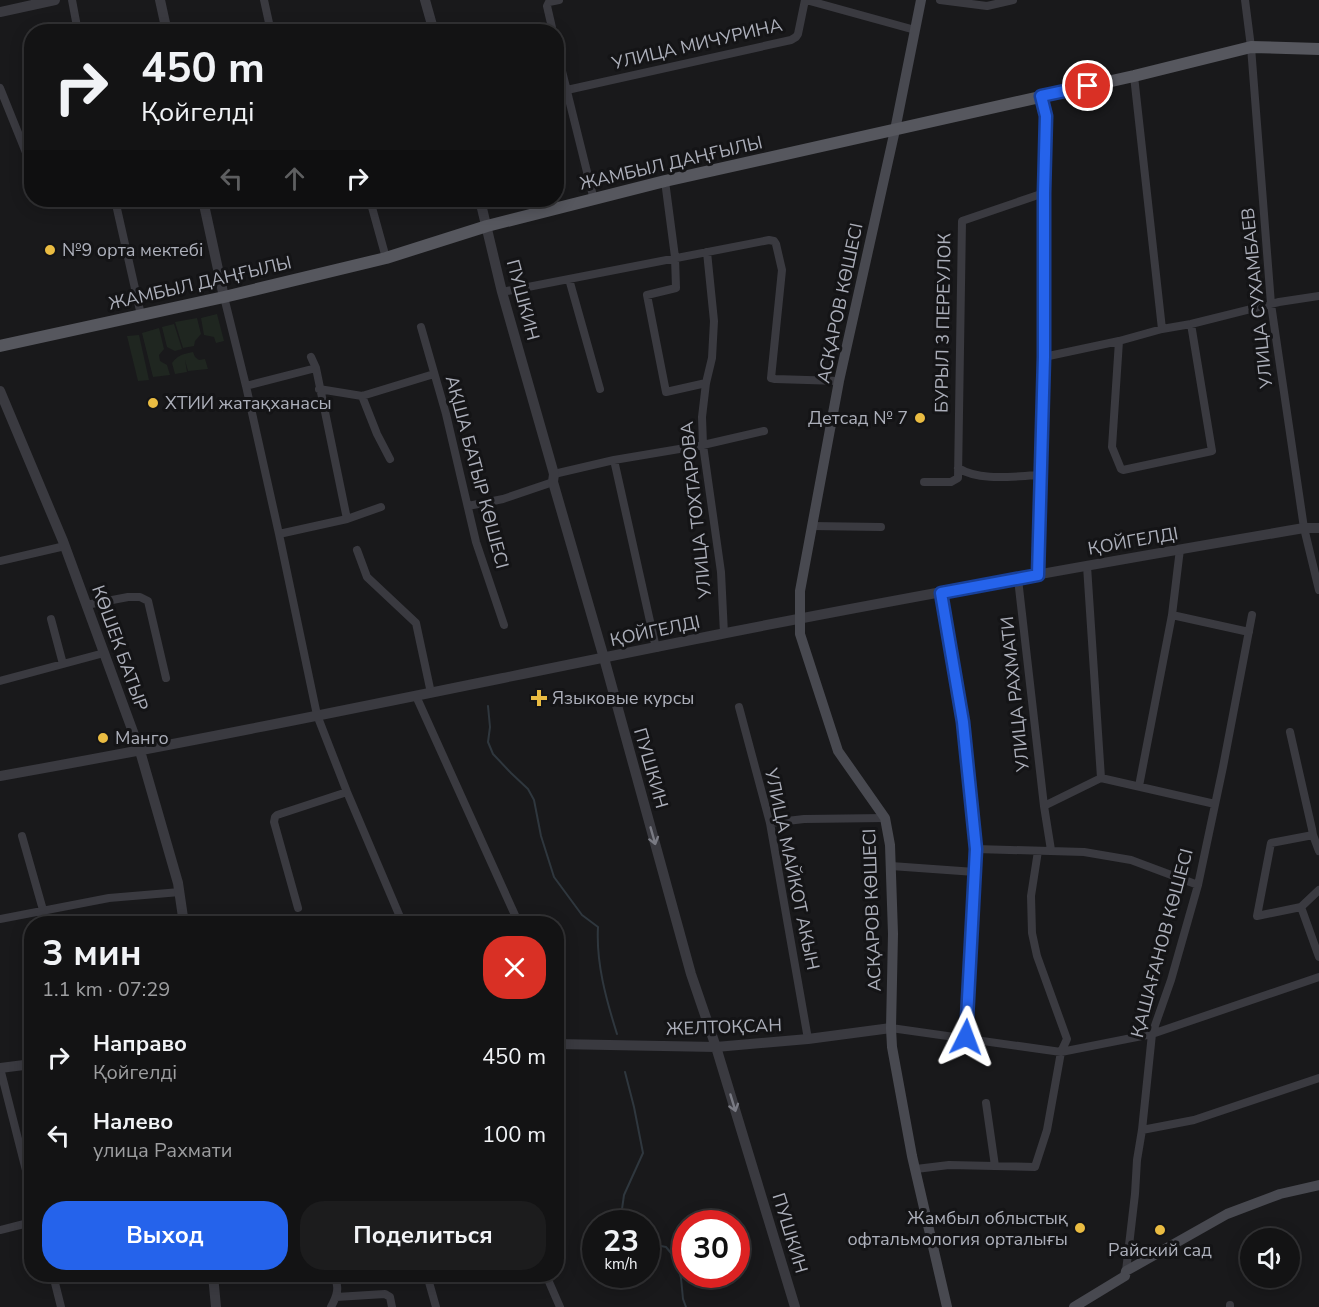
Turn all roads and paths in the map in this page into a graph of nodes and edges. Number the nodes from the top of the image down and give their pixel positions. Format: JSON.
{"nodes":[{"id":1,"x":56,"y":0,"type":"edge"},
{"id":2,"x":72,"y":0,"type":"edge"},
{"id":3,"x":160,"y":0,"type":"edge"},
{"id":4,"x":264,"y":0,"type":"edge"},
{"id":5,"x":425,"y":0,"type":"edge"},
{"id":6,"x":559,"y":0,"type":"edge"},
{"id":7,"x":805,"y":0,"type":"edge"},
{"id":8,"x":921,"y":0,"type":"edge"},
{"id":9,"x":940,"y":0,"type":"edge"},
{"id":10,"x":1013,"y":0,"type":"edge"},
{"id":11,"x":1245,"y":0,"type":"edge"},
{"id":12,"x":0,"y":12,"type":"edge"},
{"id":13,"x":76,"y":24,"type":"edge"},
{"id":14,"x":165,"y":24,"type":"edge"},
{"id":15,"x":269,"y":24,"type":"edge"},
{"id":16,"x":432,"y":24,"type":"edge"},
{"id":17,"x":551,"y":24,"type":"edge"},
{"id":18,"x":915,"y":30,"type":"junction"},
{"id":19,"x":1251,"y":47,"type":"junction"},
{"id":20,"x":1319,"y":49,"type":"edge"},
{"id":21,"x":1134,"y":76,"type":"junction"},
{"id":22,"x":564,"y":78,"type":"edge"},
{"id":23,"x":0,"y":88,"type":"edge"},
{"id":24,"x":567,"y":90,"type":"junction"},
{"id":25,"x":1041,"y":96,"type":"junction"},
{"id":26,"x":895,"y":130,"type":"junction"},
{"id":27,"x":24,"y":148,"type":"edge"},
{"id":28,"x":665,"y":181,"type":"junction"},
{"id":29,"x":1044,"y":193,"type":"junction"},
{"id":30,"x":594,"y":200,"type":"junction"},
{"id":31,"x":117,"y":207,"type":"edge"},
{"id":32,"x":205,"y":207,"type":"edge"},
{"id":33,"x":372,"y":207,"type":"edge"},
{"id":34,"x":482,"y":207,"type":"edge"},
{"id":35,"x":488,"y":226,"type":"junction"},
{"id":36,"x":707,"y":252,"type":"junction"},
{"id":37,"x":675,"y":257,"type":"junction"},
{"id":38,"x":386,"y":258,"type":"junction"},
{"id":39,"x":569,"y":279,"type":"junction"},
{"id":40,"x":502,"y":292,"type":"junction"},
{"id":41,"x":1319,"y":296,"type":"edge"},
{"id":42,"x":224,"y":297,"type":"junction"},
{"id":43,"x":1271,"y":304,"type":"junction"},
{"id":44,"x":141,"y":315,"type":"junction"},
{"id":45,"x":1191,"y":324,"type":"junction"},
{"id":46,"x":421,"y":327,"type":"dead end"},
{"id":47,"x":1162,"y":329,"type":"junction"},
{"id":48,"x":1119,"y":341,"type":"junction"},
{"id":49,"x":0,"y":346,"type":"edge"},
{"id":50,"x":310,"y":357,"type":"dead end"},
{"id":51,"x":1044,"y":357,"type":"junction"},
{"id":52,"x":316,"y":369,"type":"junction"},
{"id":53,"x":434,"y":374,"type":"junction"},
{"id":54,"x":839,"y":381,"type":"junction"},
{"id":55,"x":706,"y":383,"type":"junction"},
{"id":56,"x":246,"y":386,"type":"junction"},
{"id":57,"x":319,"y":389,"type":"junction"},
{"id":58,"x":600,"y":389,"type":"dead end"},
{"id":59,"x":0,"y":391,"type":"edge"},
{"id":60,"x":362,"y":396,"type":"junction"},
{"id":61,"x":764,"y":431,"type":"dead end"},
{"id":62,"x":703,"y":445,"type":"junction"},
{"id":63,"x":390,"y":459,"type":"dead end"},
{"id":64,"x":614,"y":460,"type":"junction"},
{"id":65,"x":958,"y":468,"type":"junction"},
{"id":66,"x":1041,"y":475,"type":"junction"},
{"id":67,"x":554,"y":478,"type":"junction"},
{"id":68,"x":924,"y":482,"type":"dead end"},
{"id":69,"x":468,"y":506,"type":"junction"},
{"id":70,"x":381,"y":507,"type":"dead end"},
{"id":71,"x":347,"y":519,"type":"junction"},
{"id":72,"x":813,"y":526,"type":"junction"},
{"id":73,"x":881,"y":527,"type":"dead end"},
{"id":74,"x":1304,"y":528,"type":"junction"},
{"id":75,"x":1319,"y":528,"type":"edge"},
{"id":76,"x":279,"y":534,"type":"junction"},
{"id":77,"x":65,"y":546,"type":"junction"},
{"id":78,"x":1180,"y":549,"type":"junction"},
{"id":79,"x":357,"y":550,"type":"dead end"},
{"id":80,"x":0,"y":561,"type":"edge"},
{"id":81,"x":1087,"y":566,"type":"junction"},
{"id":82,"x":1038,"y":575,"type":"junction"},
{"id":83,"x":1018,"y":579,"type":"junction"},
{"id":84,"x":1319,"y":590,"type":"edge"},
{"id":85,"x":941,"y":593,"type":"junction"},
{"id":86,"x":86,"y":605,"type":"junction"},
{"id":87,"x":1172,"y":615,"type":"junction"},
{"id":88,"x":1252,"y":615,"type":"dead end"},
{"id":89,"x":51,"y":619,"type":"dead end"},
{"id":90,"x":800,"y":619,"type":"junction"},
{"id":91,"x":504,"y":625,"type":"dead end"},
{"id":92,"x":1249,"y":632,"type":"junction"},
{"id":93,"x":724,"y":634,"type":"junction"},
{"id":94,"x":656,"y":648,"type":"junction"},
{"id":95,"x":104,"y":653,"type":"junction"},
{"id":96,"x":604,"y":658,"type":"junction"},
{"id":97,"x":63,"y":664,"type":"junction"},
{"id":98,"x":166,"y":678,"type":"dead end"},
{"id":99,"x":0,"y":681,"type":"edge"},
{"id":100,"x":431,"y":693,"type":"junction"},
{"id":101,"x":416,"y":696,"type":"junction"},
{"id":102,"x":739,"y":707,"type":"dead end"},
{"id":103,"x":317,"y":715,"type":"junction"},
{"id":104,"x":1290,"y":732,"type":"dead end"},
{"id":105,"x":140,"y":751,"type":"junction"},
{"id":106,"x":0,"y":776,"type":"edge"},
{"id":107,"x":1101,"y":778,"type":"junction"},
{"id":108,"x":1140,"y":786,"type":"junction"},
{"id":109,"x":347,"y":792,"type":"junction"},
{"id":110,"x":1215,"y":804,"type":"junction"},
{"id":111,"x":1044,"y":806,"type":"junction"},
{"id":112,"x":885,"y":818,"type":"junction"},
{"id":113,"x":770,"y":823,"type":"junction"},
{"id":114,"x":1312,"y":835,"type":"junction"},
{"id":115,"x":22,"y":836,"type":"dead end"},
{"id":116,"x":976,"y":849,"type":"junction"},
{"id":117,"x":1051,"y":850,"type":"junction"},
{"id":118,"x":1038,"y":851,"type":"junction"},
{"id":119,"x":1319,"y":851,"type":"edge"},
{"id":120,"x":891,"y":866,"type":"junction"},
{"id":121,"x":975,"y":872,"type":"junction"},
{"id":122,"x":1198,"y":885,"type":"junction"},
{"id":123,"x":1319,"y":890,"type":"edge"},
{"id":124,"x":180,"y":892,"type":"junction"},
{"id":125,"x":1301,"y":907,"type":"junction"},
{"id":126,"x":298,"y":908,"type":"dead end"},
{"id":127,"x":43,"y":910,"type":"junction"},
{"id":128,"x":45,"y":916,"type":"edge"},
{"id":129,"x":183,"y":916,"type":"edge"},
{"id":130,"x":400,"y":916,"type":"edge"},
{"id":131,"x":515,"y":916,"type":"edge"},
{"id":132,"x":0,"y":919,"type":"edge"},
{"id":133,"x":1319,"y":957,"type":"edge"},
{"id":134,"x":1319,"y":977,"type":"edge"},
{"id":135,"x":891,"y":1028,"type":"junction"},
{"id":136,"x":1152,"y":1034,"type":"junction"},
{"id":137,"x":966,"y":1037,"type":"junction"},
{"id":138,"x":808,"y":1039,"type":"junction"},
{"id":139,"x":564,"y":1045,"type":"edge"},
{"id":140,"x":716,"y":1047,"type":"junction"},
{"id":141,"x":1061,"y":1052,"type":"junction"},
{"id":142,"x":24,"y":1065,"type":"edge"},
{"id":143,"x":0,"y":1068,"type":"edge"},
{"id":144,"x":1319,"y":1078,"type":"edge"},
{"id":145,"x":986,"y":1102,"type":"dead end"},
{"id":146,"x":1142,"y":1130,"type":"junction"},
{"id":147,"x":24,"y":1162,"type":"edge"},
{"id":148,"x":995,"y":1166,"type":"junction"},
{"id":149,"x":915,"y":1169,"type":"junction"},
{"id":150,"x":1319,"y":1185,"type":"edge"},
{"id":151,"x":24,"y":1224,"type":"edge"},
{"id":152,"x":0,"y":1230,"type":"edge"},
{"id":153,"x":1126,"y":1271,"type":"junction"},
{"id":154,"x":55,"y":1282,"type":"edge"},
{"id":155,"x":214,"y":1282,"type":"edge"},
{"id":156,"x":338,"y":1282,"type":"edge"},
{"id":157,"x":429,"y":1282,"type":"edge"},
{"id":158,"x":549,"y":1282,"type":"edge"},
{"id":159,"x":336,"y":1297,"type":"junction"},
{"id":160,"x":1086,"y":1304,"type":"edge"},
{"id":161,"x":62,"y":1307,"type":"edge"},
{"id":162,"x":216,"y":1307,"type":"edge"},
{"id":163,"x":331,"y":1307,"type":"edge"},
{"id":164,"x":392,"y":1307,"type":"edge"},
{"id":165,"x":436,"y":1307,"type":"edge"},
{"id":166,"x":560,"y":1307,"type":"edge"},
{"id":167,"x":795,"y":1307,"type":"edge"},
{"id":168,"x":947,"y":1307,"type":"edge"},
{"id":169,"x":1074,"y":1307,"type":"edge"}],
"edges":[{"from":1,"to":12,"type":"street"},
{"from":2,"to":13,"type":"street"},
{"from":3,"to":14,"type":"street"},
{"from":4,"to":15,"type":"street"},
{"from":5,"to":16,"type":"street"},
{"from":6,"to":17,"type":"street"},
{"from":7,"to":18,"type":"street","name":"УЛИЦА МИЧУРИНА"},
{"from":7,"to":24,"type":"street","name":"УЛИЦА МИЧУРИНА"},
{"from":8,"to":18,"type":"main road","name":"АСҚАРОВ КӨШЕСІ"},
{"from":9,"to":10,"type":"street"},
{"from":11,"to":19,"type":"street","name":"УЛИЦА СУХАМБАЕВ"},
{"from":18,"to":26,"type":"main road","name":"АСҚАРОВ КӨШЕСІ"},
{"from":19,"to":20,"type":"main road","name":"ЖАМБЫЛ ДАҢҒЫЛЫ"},
{"from":19,"to":21,"type":"main road","name":"ЖАМБЫЛ ДАҢҒЫЛЫ"},
{"from":19,"to":43,"type":"street","name":"УЛИЦА СУХАМБАЕВ"},
{"from":21,"to":25,"type":"main road","name":"ЖАМБЫЛ ДАҢҒЫЛЫ"},
{"from":21,"to":47,"type":"street"},
{"from":22,"to":24,"type":"street"},
{"from":23,"to":27,"type":"street"},
{"from":24,"to":30,"type":"street"},
{"from":25,"to":26,"type":"main road","name":"ЖАМБЫЛ ДАҢҒЫЛЫ"},
{"from":25,"to":29,"type":"street"},
{"from":26,"to":28,"type":"main road","name":"ЖАМБЫЛ ДАҢҒЫЛЫ"},
{"from":26,"to":54,"type":"main road","name":"АСҚАРОВ КӨШЕСІ"},
{"from":28,"to":30,"type":"main road","name":"ЖАМБЫЛ ДАҢҒЫЛЫ"},
{"from":28,"to":37,"type":"street"},
{"from":29,"to":51,"type":"street"},
{"from":29,"to":65,"type":"street","name":"БУРЫЛ 3 ПЕРЕУЛОК"},
{"from":30,"to":35,"type":"main road","name":"ЖАМБЫЛ ДАҢҒЫЛЫ"},
{"from":31,"to":44,"type":"street"},
{"from":32,"to":42,"type":"street"},
{"from":33,"to":38,"type":"street"},
{"from":34,"to":35,"type":"street","name":"ПУШКИН"},
{"from":35,"to":38,"type":"main road","name":"ЖАМБЫЛ ДАҢҒЫЛЫ"},
{"from":35,"to":40,"type":"street","name":"ПУШКИН"},
{"from":36,"to":37,"type":"street"},
{"from":36,"to":54,"type":"street"},
{"from":36,"to":55,"type":"street","name":"УЛИЦА ТОХТАРОВА"},
{"from":37,"to":39,"type":"street"},
{"from":37,"to":55,"type":"street"},
{"from":38,"to":42,"type":"main road","name":"ЖАМБЫЛ ДАҢҒЫЛЫ"},
{"from":39,"to":40,"type":"street"},
{"from":39,"to":58,"type":"street"},
{"from":40,"to":67,"type":"street","name":"ПУШКИН"},
{"from":41,"to":43,"type":"street"},
{"from":42,"to":44,"type":"main road","name":"ЖАМБЫЛ ДАҢҒЫЛЫ"},
{"from":42,"to":56,"type":"street"},
{"from":43,"to":45,"type":"street"},
{"from":43,"to":74,"type":"street","name":"УЛИЦА СУХАМБАЕВ"},
{"from":44,"to":49,"type":"main road","name":"ЖАМБЫЛ ДАҢҒЫЛЫ"},
{"from":45,"to":47,"type":"street"},
{"from":45,"to":48,"type":"street"},
{"from":46,"to":53,"type":"street","name":"АҚША БАТЫР КӨШЕСІ"},
{"from":47,"to":48,"type":"street"},
{"from":48,"to":51,"type":"street"},
{"from":50,"to":52,"type":"street"},
{"from":51,"to":66,"type":"street"},
{"from":52,"to":56,"type":"street"},
{"from":52,"to":57,"type":"street"},
{"from":53,"to":60,"type":"street"},
{"from":53,"to":69,"type":"street","name":"АҚША БАТЫР КӨШЕСІ"},
{"from":54,"to":72,"type":"main road","name":"АСҚАРОВ КӨШЕСІ"},
{"from":55,"to":62,"type":"street","name":"УЛИЦА ТОХТАРОВА"},
{"from":56,"to":76,"type":"street"},
{"from":57,"to":60,"type":"street"},
{"from":57,"to":71,"type":"street"},
{"from":59,"to":77,"type":"street","name":"КӨШЕК БАТЫР"},
{"from":60,"to":63,"type":"street"},
{"from":61,"to":62,"type":"street"},
{"from":62,"to":64,"type":"street"},
{"from":62,"to":93,"type":"street","name":"УЛИЦА ТОХТАРОВА"},
{"from":64,"to":67,"type":"street"},
{"from":64,"to":94,"type":"street"},
{"from":65,"to":66,"type":"street"},
{"from":65,"to":68,"type":"street"},
{"from":66,"to":82,"type":"street"},
{"from":67,"to":69,"type":"street"},
{"from":67,"to":96,"type":"street","name":"ПУШКИН"},
{"from":69,"to":91,"type":"street","name":"АҚША БАТЫР КӨШЕСІ"},
{"from":70,"to":71,"type":"street"},
{"from":71,"to":76,"type":"street"},
{"from":72,"to":73,"type":"street"},
{"from":72,"to":90,"type":"main road","name":"АСҚАРОВ КӨШЕСІ"},
{"from":74,"to":75,"type":"street","name":"ҚОЙГЕЛДІ"},
{"from":74,"to":78,"type":"street","name":"ҚОЙГЕЛДІ"},
{"from":74,"to":84,"type":"street","name":"УЛИЦА СУХАМБАЕВ"},
{"from":76,"to":103,"type":"street"},
{"from":77,"to":80,"type":"street"},
{"from":77,"to":86,"type":"street","name":"КӨШЕК БАТЫР"},
{"from":78,"to":81,"type":"street","name":"ҚОЙГЕЛДІ"},
{"from":78,"to":87,"type":"street"},
{"from":79,"to":100,"type":"street"},
{"from":81,"to":82,"type":"street","name":"ҚОЙГЕЛДІ"},
{"from":81,"to":107,"type":"street"},
{"from":82,"to":83,"type":"street","name":"ҚОЙГЕЛДІ"},
{"from":83,"to":85,"type":"street","name":"ҚОЙГЕЛДІ"},
{"from":83,"to":111,"type":"street","name":"УЛИЦА РАХМАТИ"},
{"from":85,"to":90,"type":"street","name":"ҚОЙГЕЛДІ"},
{"from":85,"to":116,"type":"street"},
{"from":86,"to":95,"type":"street","name":"КӨШЕК БАТЫР"},
{"from":86,"to":98,"type":"street"},
{"from":87,"to":92,"type":"street"},
{"from":87,"to":108,"type":"street"},
{"from":88,"to":92,"type":"street","name":"ҚАШАҒАНОВ КӨШЕСІ"},
{"from":89,"to":97,"type":"street"},
{"from":90,"to":93,"type":"street","name":"ҚОЙГЕЛДІ"},
{"from":90,"to":112,"type":"main road","name":"АСҚАРОВ КӨШЕСІ"},
{"from":92,"to":110,"type":"street","name":"ҚАШАҒАНОВ КӨШЕСІ"},
{"from":93,"to":94,"type":"street","name":"ҚОЙГЕЛДІ"},
{"from":94,"to":96,"type":"street","name":"ҚОЙГЕЛДІ"},
{"from":95,"to":97,"type":"street"},
{"from":95,"to":105,"type":"street","name":"КӨШЕК БАТЫР"},
{"from":96,"to":100,"type":"street","name":"ҚОЙГЕЛДІ"},
{"from":96,"to":140,"type":"street","name":"ПУШКИН","one_way":true},
{"from":97,"to":99,"type":"street"},
{"from":100,"to":101,"type":"street","name":"ҚОЙГЕЛДІ"},
{"from":101,"to":103,"type":"street","name":"ҚОЙГЕЛДІ"},
{"from":101,"to":131,"type":"street"},
{"from":102,"to":113,"type":"street","name":"УЛИЦА МАЙКОТ АКЫН"},
{"from":103,"to":105,"type":"street","name":"ҚОЙГЕЛДІ"},
{"from":103,"to":109,"type":"street"},
{"from":104,"to":114,"type":"street"},
{"from":105,"to":106,"type":"street","name":"ҚОЙГЕЛДІ"},
{"from":105,"to":124,"type":"street","name":"КӨШЕК БАТЫР"},
{"from":107,"to":108,"type":"street"},
{"from":107,"to":111,"type":"street"},
{"from":108,"to":110,"type":"street"},
{"from":109,"to":126,"type":"street"},
{"from":109,"to":130,"type":"street"},
{"from":110,"to":122,"type":"street","name":"ҚАШАҒАНОВ КӨШЕСІ"},
{"from":111,"to":117,"type":"street","name":"УЛИЦА РАХМАТИ"},
{"from":112,"to":113,"type":"street"},
{"from":112,"to":120,"type":"main road","name":"АСҚАРОВ КӨШЕСІ"},
{"from":113,"to":138,"type":"street","name":"УЛИЦА МАЙКОТ АКЫН"},
{"from":114,"to":119,"type":"street"},
{"from":114,"to":125,"type":"street"},
{"from":115,"to":127,"type":"street"},
{"from":116,"to":118,"type":"street"},
{"from":116,"to":121,"type":"street"},
{"from":117,"to":118,"type":"street"},
{"from":117,"to":122,"type":"street"},
{"from":118,"to":141,"type":"street"},
{"from":120,"to":121,"type":"street"},
{"from":120,"to":135,"type":"main road","name":"АСҚАРОВ КӨШЕСІ"},
{"from":121,"to":137,"type":"street"},
{"from":122,"to":136,"type":"street","name":"ҚАШАҒАНОВ КӨШЕСІ"},
{"from":123,"to":125,"type":"street"},
{"from":124,"to":127,"type":"street"},
{"from":124,"to":129,"type":"street","name":"КӨШЕК БАТЫР"},
{"from":125,"to":133,"type":"street"},
{"from":127,"to":128,"type":"street"},
{"from":127,"to":132,"type":"street"},
{"from":134,"to":136,"type":"street"},
{"from":135,"to":137,"type":"street"},
{"from":135,"to":138,"type":"street","name":"ЖЕЛТОҚСАН"},
{"from":135,"to":149,"type":"main road","name":"АСҚАРОВ КӨШЕСІ"},
{"from":136,"to":141,"type":"street"},
{"from":136,"to":146,"type":"street","name":"ҚАШАҒАНОВ КӨШЕСІ"},
{"from":137,"to":141,"type":"street"},
{"from":138,"to":140,"type":"street","name":"ЖЕЛТОҚСАН"},
{"from":139,"to":140,"type":"street","name":"ЖЕЛТОҚСАН"},
{"from":140,"to":167,"type":"street","name":"ПУШКИН","one_way":true},
{"from":141,"to":148,"type":"street"},
{"from":142,"to":143,"type":"street"},
{"from":143,"to":147,"type":"street"},
{"from":144,"to":146,"type":"street"},
{"from":145,"to":148,"type":"street"},
{"from":146,"to":153,"type":"street","name":"ҚАШАҒАНОВ КӨШЕСІ"},
{"from":148,"to":149,"type":"street"},
{"from":149,"to":168,"type":"main road","name":"АСҚАРОВ КӨШЕСІ"},
{"from":150,"to":153,"type":"main road"},
{"from":151,"to":152,"type":"street"},
{"from":153,"to":160,"type":"main road"},
{"from":154,"to":161,"type":"street"},
{"from":155,"to":162,"type":"street"},
{"from":156,"to":159,"type":"street"},
{"from":157,"to":165,"type":"street"},
{"from":158,"to":166,"type":"street"},
{"from":159,"to":163,"type":"street"},
{"from":159,"to":164,"type":"street"},
{"from":160,"to":169,"type":"main road"}]}
